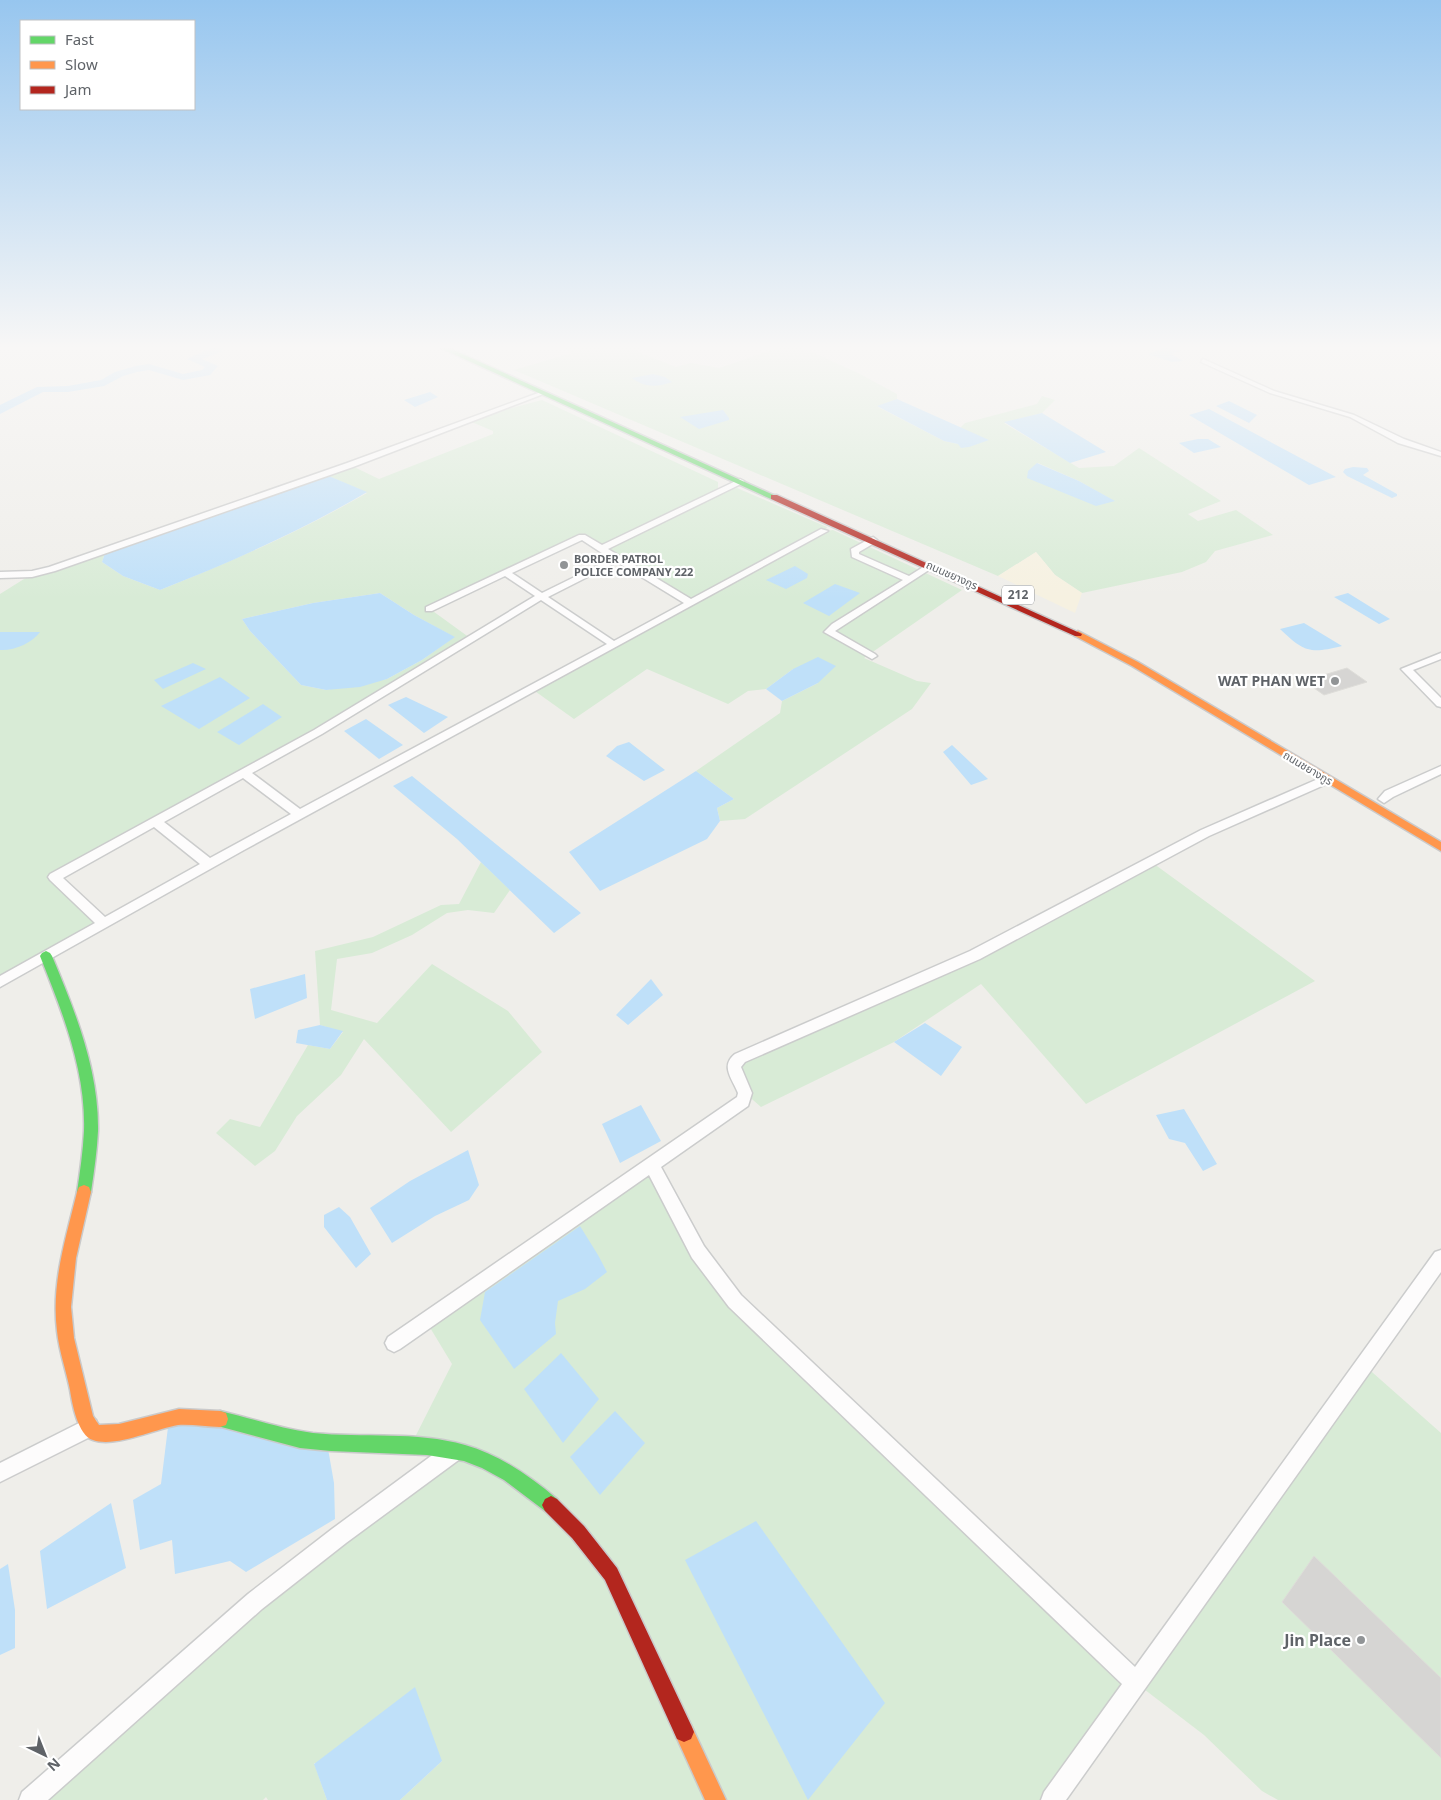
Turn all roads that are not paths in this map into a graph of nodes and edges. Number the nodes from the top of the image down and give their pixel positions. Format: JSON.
{"nodes":[{"id":1,"x":441,"y":431,"type":"edge"},
{"id":2,"x":628,"y":431,"type":"edge"},
{"id":3,"x":641,"y":431,"type":"edge"},
{"id":4,"x":1383,"y":431,"type":"edge"},
{"id":5,"x":1441,"y":454,"type":"edge"},
{"id":6,"x":740,"y":481,"type":"junction"},
{"id":7,"x":775,"y":492,"type":"junction"},
{"id":8,"x":824,"y":531,"type":"dead end"},
{"id":9,"x":873,"y":540,"type":"junction"},
{"id":10,"x":601,"y":549,"type":"junction"},
{"id":11,"x":617,"y":559,"type":"junction"},
{"id":12,"x":931,"y":566,"type":"junction"},
{"id":13,"x":506,"y":573,"type":"junction"},
{"id":14,"x":0,"y":575,"type":"edge"},
{"id":15,"x":909,"y":579,"type":"junction"},
{"id":16,"x":542,"y":596,"type":"junction"},
{"id":17,"x":690,"y":603,"type":"junction"},
{"id":18,"x":429,"y":609,"type":"dead end"},
{"id":19,"x":614,"y":645,"type":"junction"},
{"id":20,"x":872,"y":656,"type":"dead end"},
{"id":21,"x":1441,"y":656,"type":"edge"},
{"id":22,"x":1441,"y":704,"type":"edge"},
{"id":23,"x":1294,"y":745,"type":"dead end"},
{"id":24,"x":1441,"y":770,"type":"edge"},
{"id":25,"x":244,"y":773,"type":"junction"},
{"id":26,"x":1327,"y":779,"type":"junction"},
{"id":27,"x":1384,"y":799,"type":"dead end"},
{"id":28,"x":300,"y":816,"type":"junction"},
{"id":29,"x":156,"y":822,"type":"junction"},
{"id":30,"x":1441,"y":847,"type":"edge"},
{"id":31,"x":210,"y":865,"type":"junction"},
{"id":32,"x":104,"y":924,"type":"junction"},
{"id":33,"x":46,"y":956,"type":"junction"},
{"id":34,"x":0,"y":982,"type":"edge"},
{"id":35,"x":651,"y":1164,"type":"junction"},
{"id":36,"x":1441,"y":1258,"type":"edge"},
{"id":37,"x":394,"y":1343,"type":"dead end"},
{"id":38,"x":89,"y":1427,"type":"junction"},
{"id":39,"x":456,"y":1450,"type":"junction"},
{"id":40,"x":0,"y":1473,"type":"edge"},
{"id":41,"x":1136,"y":1683,"type":"junction"},
{"id":42,"x":30,"y":1800,"type":"edge"},
{"id":43,"x":716,"y":1800,"type":"edge"},
{"id":44,"x":1052,"y":1800,"type":"edge"}],
"edges":[{"from":1,"to":14,"type":"street"},
{"from":2,"to":6,"type":"main road","name":"ถนนชยางกูร","number":"212"},
{"from":3,"to":7,"type":"main road","name":"ถนนชยางกูร","number":"212"},
{"from":4,"to":5,"type":"street"},
{"from":6,"to":7,"type":"main road","name":"ถนนชยางกูร","number":"212"},
{"from":6,"to":10,"type":"street"},
{"from":7,"to":9,"type":"main road","name":"ถนนชยางกูร","number":"212"},
{"from":7,"to":23,"type":"main road","name":"ถนนชยางกูร","number":"212"},
{"from":8,"to":17,"type":"street"},
{"from":9,"to":12,"type":"main road","name":"ถนนชยางกูร","number":"212"},
{"from":9,"to":15,"type":"street"},
{"from":10,"to":11,"type":"street"},
{"from":10,"to":13,"type":"street"},
{"from":11,"to":16,"type":"street"},
{"from":11,"to":17,"type":"street"},
{"from":12,"to":15,"type":"street"},
{"from":12,"to":26,"type":"main road","name":"ถนนชยางกูร","number":"212"},
{"from":13,"to":16,"type":"street"},
{"from":13,"to":18,"type":"street"},
{"from":15,"to":20,"type":"street"},
{"from":16,"to":19,"type":"street"},
{"from":16,"to":25,"type":"street"},
{"from":17,"to":19,"type":"street"},
{"from":19,"to":28,"type":"street"},
{"from":21,"to":22,"type":"street"},
{"from":24,"to":27,"type":"street"},
{"from":25,"to":28,"type":"street"},
{"from":25,"to":29,"type":"street"},
{"from":26,"to":30,"type":"main road","name":"ถนนชยางกูร","number":"212"},
{"from":26,"to":35,"type":"street"},
{"from":28,"to":31,"type":"street"},
{"from":29,"to":31,"type":"street"},
{"from":29,"to":32,"type":"street"},
{"from":31,"to":32,"type":"street"},
{"from":32,"to":33,"type":"street"},
{"from":33,"to":34,"type":"street"},
{"from":33,"to":38,"type":"main road"},
{"from":35,"to":37,"type":"street"},
{"from":35,"to":41,"type":"street"},
{"from":36,"to":41,"type":"street"},
{"from":38,"to":39,"type":"main road"},
{"from":38,"to":40,"type":"street"},
{"from":39,"to":42,"type":"street"},
{"from":39,"to":43,"type":"main road"},
{"from":41,"to":44,"type":"street"}]}
